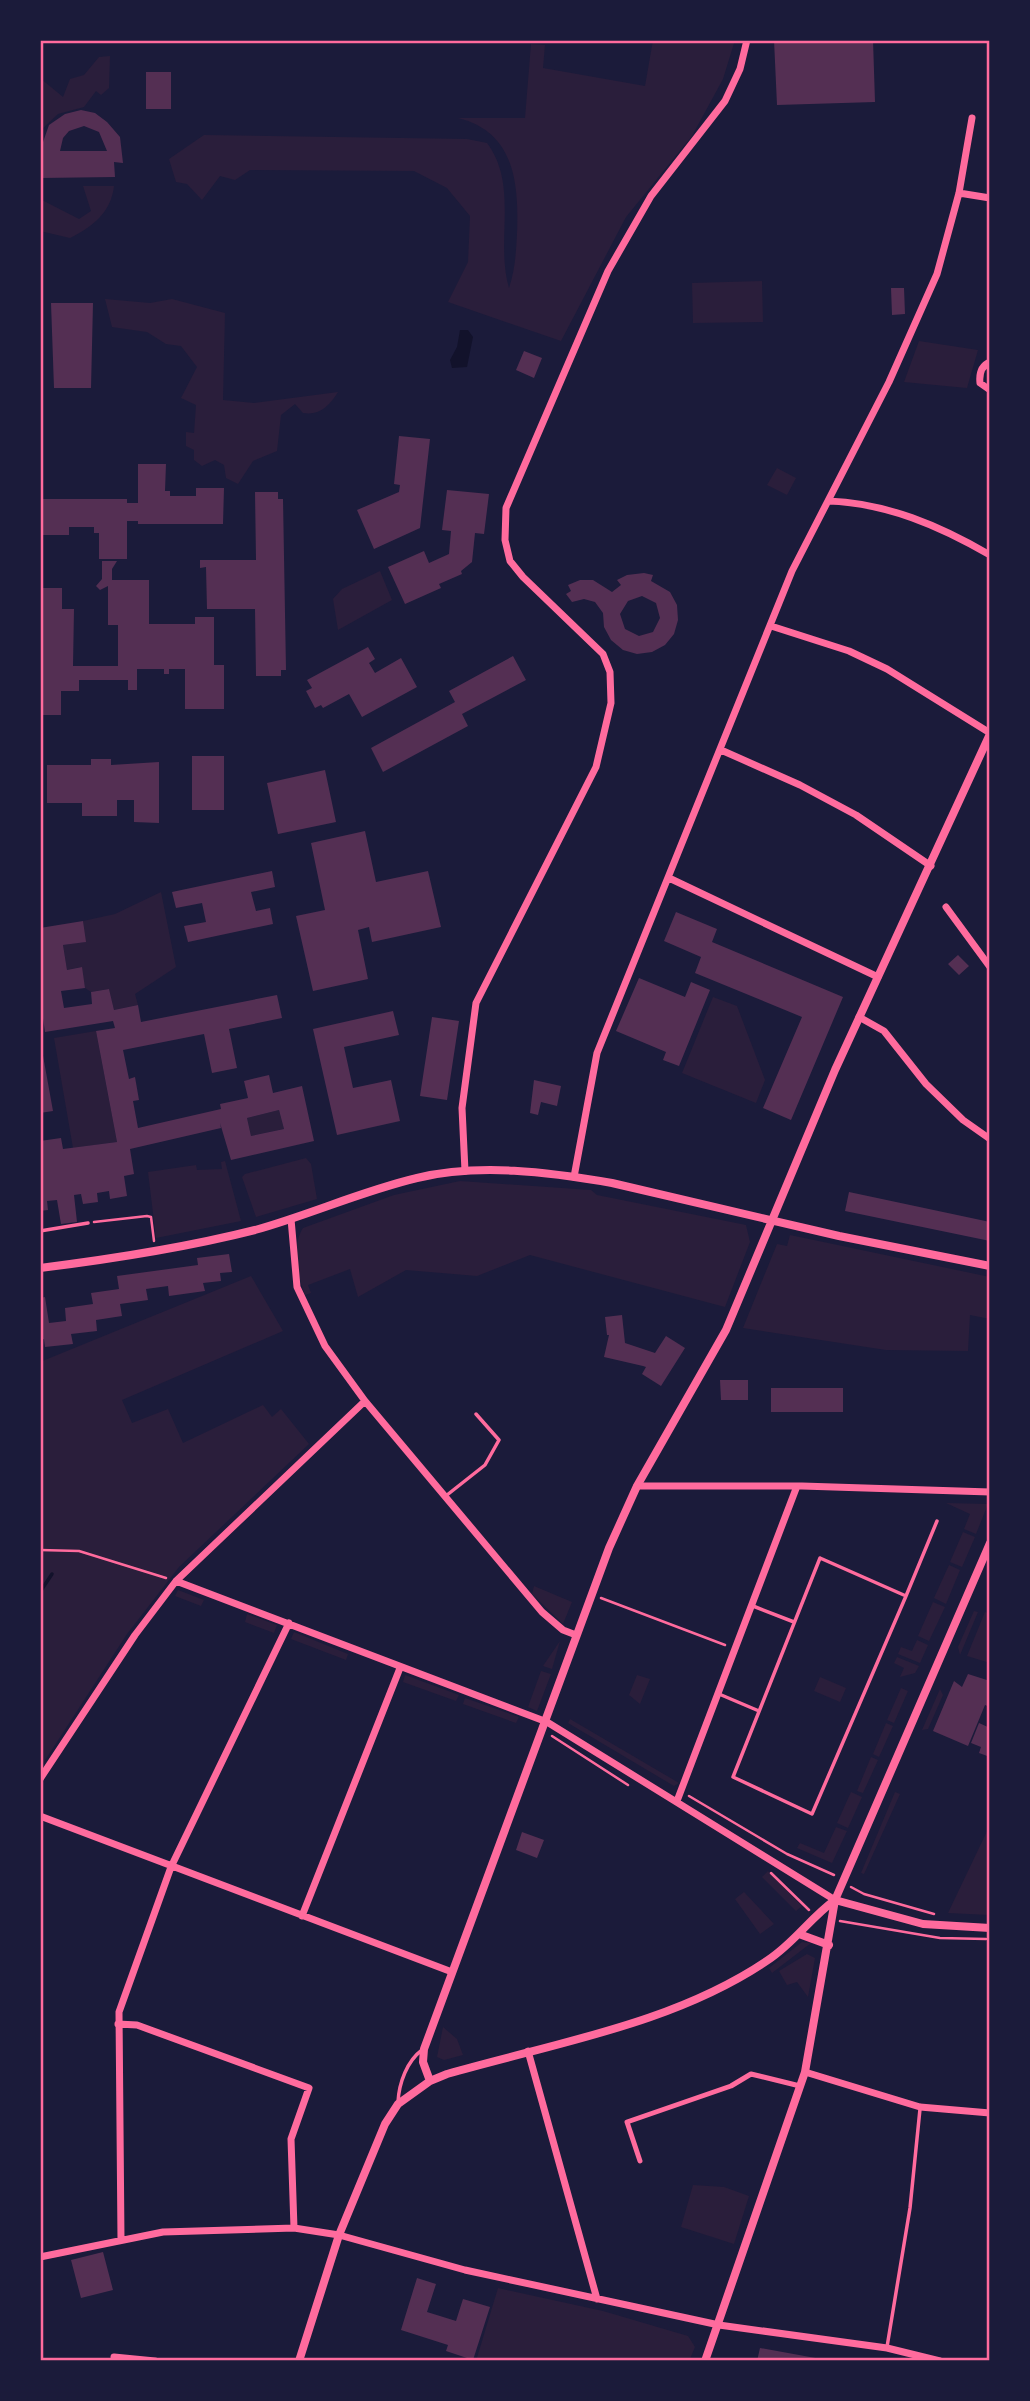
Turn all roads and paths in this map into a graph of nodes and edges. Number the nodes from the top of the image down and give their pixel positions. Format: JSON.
{"nodes":[{"id":1,"x":747,"y":40,"type":"edge"},
{"id":2,"x":972,"y":118,"type":"dead end"},
{"id":3,"x":960,"y":193,"type":"junction"},
{"id":4,"x":990,"y":198,"type":"edge"},
{"id":5,"x":990,"y":362,"type":"edge"},
{"id":6,"x":990,"y":390,"type":"edge"},
{"id":7,"x":828,"y":501,"type":"junction"},
{"id":8,"x":990,"y":555,"type":"edge"},
{"id":9,"x":771,"y":626,"type":"junction"},
{"id":10,"x":990,"y":733,"type":"edge"},
{"id":11,"x":721,"y":750,"type":"junction"},
{"id":12,"x":931,"y":866,"type":"junction"},
{"id":13,"x":669,"y":878,"type":"junction"},
{"id":14,"x":946,"y":907,"type":"dead end"},
{"id":15,"x":990,"y":967,"type":"edge"},
{"id":16,"x":878,"y":977,"type":"junction"},
{"id":17,"x":859,"y":1017,"type":"junction"},
{"id":18,"x":990,"y":1139,"type":"edge"},
{"id":19,"x":465,"y":1171,"type":"junction"},
{"id":20,"x":574,"y":1177,"type":"junction"},
{"id":21,"x":291,"y":1219,"type":"junction"},
{"id":22,"x":773,"y":1222,"type":"junction"},
{"id":23,"x":88,"y":1223,"type":"joint"},
{"id":24,"x":40,"y":1231,"type":"edge"},
{"id":25,"x":155,"y":1251,"type":"junction"},
{"id":26,"x":990,"y":1266,"type":"edge"},
{"id":27,"x":40,"y":1268,"type":"edge"},
{"id":28,"x":365,"y":1401,"type":"junction"},
{"id":29,"x":476,"y":1414,"type":"dead end"},
{"id":30,"x":638,"y":1486,"type":"junction"},
{"id":31,"x":797,"y":1486,"type":"junction"},
{"id":32,"x":990,"y":1492,"type":"edge"},
{"id":33,"x":447,"y":1495,"type":"junction"},
{"id":34,"x":937,"y":1521,"type":"dead end"},
{"id":35,"x":990,"y":1543,"type":"edge"},
{"id":36,"x":40,"y":1550,"type":"edge"},
{"id":37,"x":176,"y":1581,"type":"junction"},
{"id":38,"x":591,"y":1594,"type":"junction"},
{"id":39,"x":906,"y":1596,"type":"junction"},
{"id":40,"x":753,"y":1606,"type":"junction"},
{"id":41,"x":794,"y":1622,"type":"junction"},
{"id":42,"x":289,"y":1623,"type":"junction"},
{"id":43,"x":576,"y":1635,"type":"junction"},
{"id":44,"x":737,"y":1649,"type":"junction"},
{"id":45,"x":400,"y":1668,"type":"junction"},
{"id":46,"x":719,"y":1694,"type":"junction"},
{"id":47,"x":759,"y":1711,"type":"junction"},
{"id":48,"x":547,"y":1722,"type":"junction"},
{"id":49,"x":554,"y":1740,"type":"dead end"},
{"id":50,"x":40,"y":1779,"type":"edge"},
{"id":51,"x":636,"y":1790,"type":"dead end"},
{"id":52,"x":681,"y":1792,"type":"junction"},
{"id":53,"x":677,"y":1801,"type":"junction"},
{"id":54,"x":40,"y":1816,"type":"edge"},
{"id":55,"x":171,"y":1867,"type":"junction"},
{"id":56,"x":766,"y":1869,"type":"dead end"},
{"id":57,"x":829,"y":1872,"type":"dead end"},
{"id":58,"x":855,"y":1888,"type":"dead end"},
{"id":59,"x":835,"y":1900,"type":"junction"},
{"id":60,"x":805,"y":1907,"type":"dead end"},
{"id":61,"x":944,"y":1915,"type":"dead end"},
{"id":62,"x":302,"y":1916,"type":"junction"},
{"id":63,"x":990,"y":1928,"type":"edge"},
{"id":64,"x":799,"y":1934,"type":"junction"},
{"id":65,"x":829,"y":1945,"type":"junction"},
{"id":66,"x":452,"y":1972,"type":"junction"},
{"id":67,"x":118,"y":2024,"type":"junction"},
{"id":68,"x":424,"y":2049,"type":"junction"},
{"id":69,"x":528,"y":2051,"type":"junction"},
{"id":70,"x":805,"y":2072,"type":"junction"},
{"id":71,"x":430,"y":2081,"type":"junction"},
{"id":72,"x":800,"y":2086,"type":"junction"},
{"id":73,"x":398,"y":2104,"type":"junction"},
{"id":74,"x":920,"y":2107,"type":"junction"},
{"id":75,"x":990,"y":2113,"type":"edge"},
{"id":76,"x":640,"y":2161,"type":"dead end"},
{"id":77,"x":294,"y":2228,"type":"junction"},
{"id":78,"x":339,"y":2235,"type":"junction"},
{"id":79,"x":121,"y":2239,"type":"junction"},
{"id":80,"x":40,"y":2257,"type":"edge"},
{"id":81,"x":597,"y":2299,"type":"junction"},
{"id":82,"x":719,"y":2325,"type":"junction"},
{"id":83,"x":887,"y":2348,"type":"junction"},
{"id":84,"x":114,"y":2357,"type":"dead end"},
{"id":85,"x":155,"y":2361,"type":"edge"},
{"id":86,"x":299,"y":2361,"type":"edge"},
{"id":87,"x":705,"y":2361,"type":"edge"},
{"id":88,"x":940,"y":2361,"type":"edge"}],
"edges":[{"from":1,"to":19,"type":"street"},
{"from":2,"to":3,"type":"street"},
{"from":3,"to":4,"type":"street"},
{"from":3,"to":7,"type":"street"},
{"from":5,"to":6,"type":"street"},
{"from":7,"to":8,"type":"street"},
{"from":7,"to":9,"type":"street"},
{"from":9,"to":10,"type":"street"},
{"from":9,"to":11,"type":"street"},
{"from":10,"to":12,"type":"street"},
{"from":11,"to":12,"type":"street"},
{"from":11,"to":13,"type":"street"},
{"from":12,"to":16,"type":"street"},
{"from":13,"to":16,"type":"street"},
{"from":13,"to":20,"type":"street"},
{"from":14,"to":15,"type":"street"},
{"from":16,"to":17,"type":"street"},
{"from":17,"to":18,"type":"street"},
{"from":17,"to":22,"type":"street"},
{"from":19,"to":20,"type":"street"},
{"from":19,"to":21,"type":"street"},
{"from":20,"to":22,"type":"street"},
{"from":21,"to":25,"type":"street"},
{"from":21,"to":28,"type":"street"},
{"from":22,"to":26,"type":"street"},
{"from":22,"to":30,"type":"street"},
{"from":23,"to":24,"type":"lane"},
{"from":23,"to":25,"type":"path"},
{"from":25,"to":27,"type":"street"},
{"from":28,"to":33,"type":"street"},
{"from":28,"to":37,"type":"street"},
{"from":29,"to":33,"type":"lane"},
{"from":30,"to":31,"type":"street"},
{"from":30,"to":38,"type":"street"},
{"from":31,"to":32,"type":"street"},
{"from":31,"to":40,"type":"street"},
{"from":33,"to":43,"type":"street"},
{"from":34,"to":39,"type":"lane"},
{"from":35,"to":59,"type":"street"},
{"from":36,"to":37,"type":"path"},
{"from":37,"to":42,"type":"street"},
{"from":37,"to":50,"type":"street"},
{"from":38,"to":43,"type":"street"},
{"from":38,"to":44,"type":"path"},
{"from":39,"to":41,"type":"lane"},
{"from":39,"to":47,"type":"lane"},
{"from":40,"to":41,"type":"lane"},
{"from":40,"to":44,"type":"street"},
{"from":41,"to":47,"type":"lane"},
{"from":42,"to":45,"type":"street"},
{"from":42,"to":55,"type":"street"},
{"from":43,"to":48,"type":"street"},
{"from":44,"to":46,"type":"street"},
{"from":45,"to":48,"type":"street"},
{"from":45,"to":62,"type":"street"},
{"from":46,"to":47,"type":"lane"},
{"from":46,"to":52,"type":"street"},
{"from":48,"to":53,"type":"street"},
{"from":48,"to":66,"type":"street"},
{"from":49,"to":51,"type":"path"},
{"from":52,"to":53,"type":"street"},
{"from":52,"to":57,"type":"path"},
{"from":53,"to":59,"type":"street"},
{"from":54,"to":55,"type":"street"},
{"from":55,"to":62,"type":"street"},
{"from":55,"to":67,"type":"street"},
{"from":56,"to":60,"type":"path"},
{"from":58,"to":61,"type":"path"},
{"from":59,"to":63,"type":"street"},
{"from":59,"to":64,"type":"street"},
{"from":59,"to":65,"type":"street"},
{"from":62,"to":66,"type":"street"},
{"from":64,"to":65,"type":"street"},
{"from":64,"to":69,"type":"street"},
{"from":65,"to":70,"type":"street"},
{"from":66,"to":68,"type":"street"},
{"from":67,"to":77,"type":"street"},
{"from":67,"to":79,"type":"street"},
{"from":68,"to":71,"type":"street"},
{"from":68,"to":73,"type":"lane"},
{"from":69,"to":71,"type":"street"},
{"from":69,"to":81,"type":"street"},
{"from":70,"to":72,"type":"street"},
{"from":70,"to":74,"type":"street"},
{"from":71,"to":73,"type":"street"},
{"from":72,"to":76,"type":"street"},
{"from":72,"to":82,"type":"street"},
{"from":73,"to":78,"type":"street"},
{"from":74,"to":75,"type":"street"},
{"from":74,"to":83,"type":"lane"},
{"from":77,"to":78,"type":"street"},
{"from":77,"to":79,"type":"street"},
{"from":78,"to":81,"type":"street"},
{"from":78,"to":86,"type":"street"},
{"from":79,"to":80,"type":"street"},
{"from":81,"to":82,"type":"street"},
{"from":82,"to":83,"type":"street"},
{"from":82,"to":87,"type":"street"},
{"from":83,"to":88,"type":"street"},
{"from":84,"to":85,"type":"street"}]}
